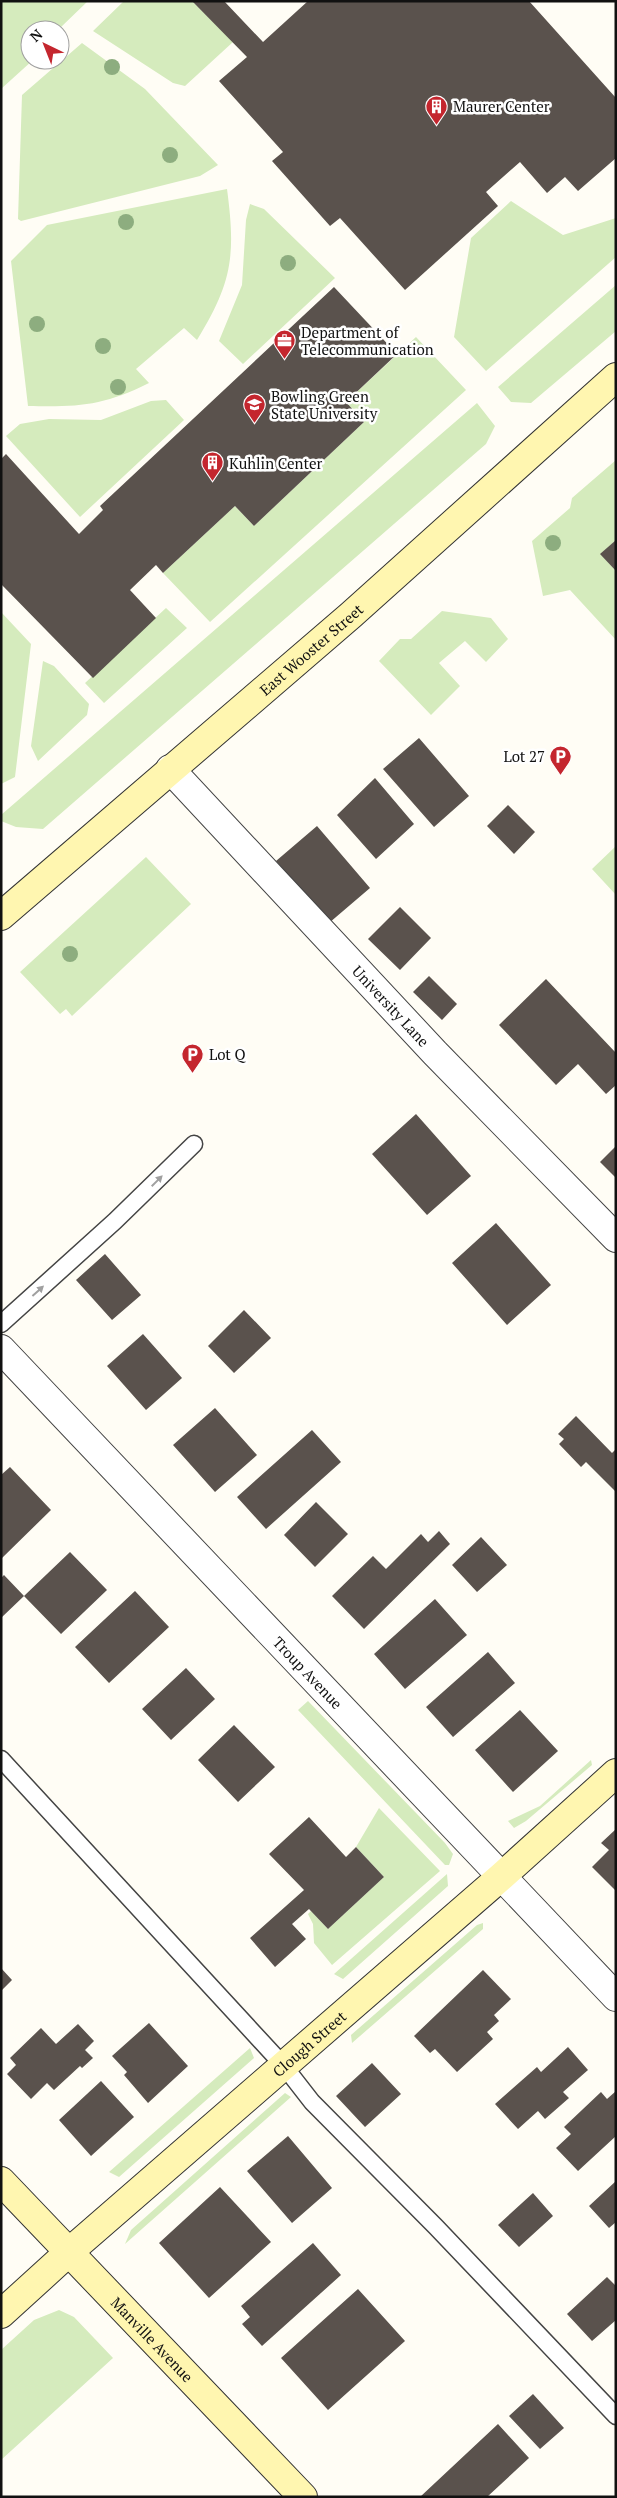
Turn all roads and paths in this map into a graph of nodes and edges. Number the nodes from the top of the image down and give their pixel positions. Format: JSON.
{"nodes":[{"id":1,"x":616,"y":378,"type":"edge"},
{"id":2,"x":170,"y":769,"type":"junction"},
{"id":3,"x":1,"y":916,"type":"edge"},
{"id":4,"x":194,"y":1144,"type":"dead end"},
{"id":5,"x":616,"y":1238,"type":"edge"},
{"id":6,"x":1,"y":1324,"type":"edge"},
{"id":7,"x":1,"y":1349,"type":"edge"},
{"id":8,"x":1,"y":1759,"type":"edge"},
{"id":9,"x":616,"y":1773,"type":"edge"},
{"id":10,"x":502,"y":1876,"type":"junction"},
{"id":11,"x":616,"y":1997,"type":"edge"},
{"id":12,"x":284,"y":2066,"type":"junction"},
{"id":13,"x":1,"y":2182,"type":"edge"},
{"id":14,"x":69,"y":2252,"type":"junction"},
{"id":15,"x":1,"y":2314,"type":"edge"},
{"id":16,"x":616,"y":2416,"type":"edge"},
{"id":17,"x":303,"y":2497,"type":"edge"}],
"edges":[{"from":1,"to":2,"type":"street","name":"East Wooster Street"},
{"from":2,"to":3,"type":"street","name":"East Wooster Street"},
{"from":2,"to":5,"type":"street","name":"University Lane"},
{"from":6,"to":4,"type":"lane","one_way":true},
{"from":7,"to":10,"type":"street","name":"Troup Avenue"},
{"from":8,"to":12,"type":"lane"},
{"from":9,"to":10,"type":"street","name":"Clough Street"},
{"from":10,"to":11,"type":"street","name":"Troup Avenue"},
{"from":10,"to":12,"type":"street","name":"Clough Street"},
{"from":12,"to":14,"type":"street","name":"Clough Street"},
{"from":12,"to":16,"type":"lane"},
{"from":13,"to":14,"type":"street","name":"Manville Avenue"},
{"from":14,"to":15,"type":"street","name":"Clough Street"},
{"from":14,"to":17,"type":"street","name":"Manville Avenue"}]}
